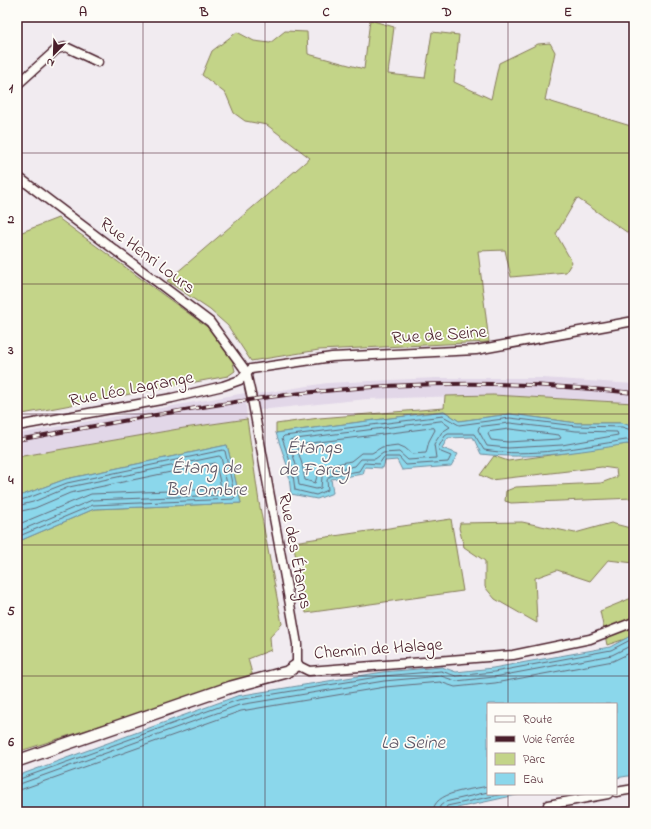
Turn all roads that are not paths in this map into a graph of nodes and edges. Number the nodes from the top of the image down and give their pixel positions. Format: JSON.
{"nodes":[{"id":1,"x":98,"y":62,"type":"dead end"},
{"id":2,"x":17,"y":86,"type":"edge"},
{"id":3,"x":17,"y":176,"type":"edge"},
{"id":4,"x":634,"y":321,"type":"edge"},
{"id":5,"x":246,"y":372,"type":"junction"},
{"id":6,"x":17,"y":426,"type":"edge"},
{"id":7,"x":634,"y":622,"type":"edge"},
{"id":8,"x":297,"y":665,"type":"junction"},
{"id":9,"x":17,"y":761,"type":"edge"},
{"id":10,"x":634,"y":789,"type":"edge"},
{"id":11,"x":617,"y":792,"type":"edge"},
{"id":12,"x":604,"y":795,"type":"edge"},
{"id":13,"x":549,"y":809,"type":"edge"}],
"edges":[{"from":1,"to":2,"type":"street"},
{"from":3,"to":5,"type":"street","name":"Rue Henri Lours"},
{"from":4,"to":5,"type":"street","name":"Rue de Seine"},
{"from":5,"to":6,"type":"street","name":"Rue Léo Lagrange"},
{"from":5,"to":8,"type":"street","name":"Rue des Étangs"},
{"from":7,"to":8,"type":"street","name":"Chemin de Halage"},
{"from":8,"to":9,"type":"street","name":"Chemin de Halage"},
{"from":10,"to":11,"type":"street"},
{"from":12,"to":13,"type":"street"}]}
